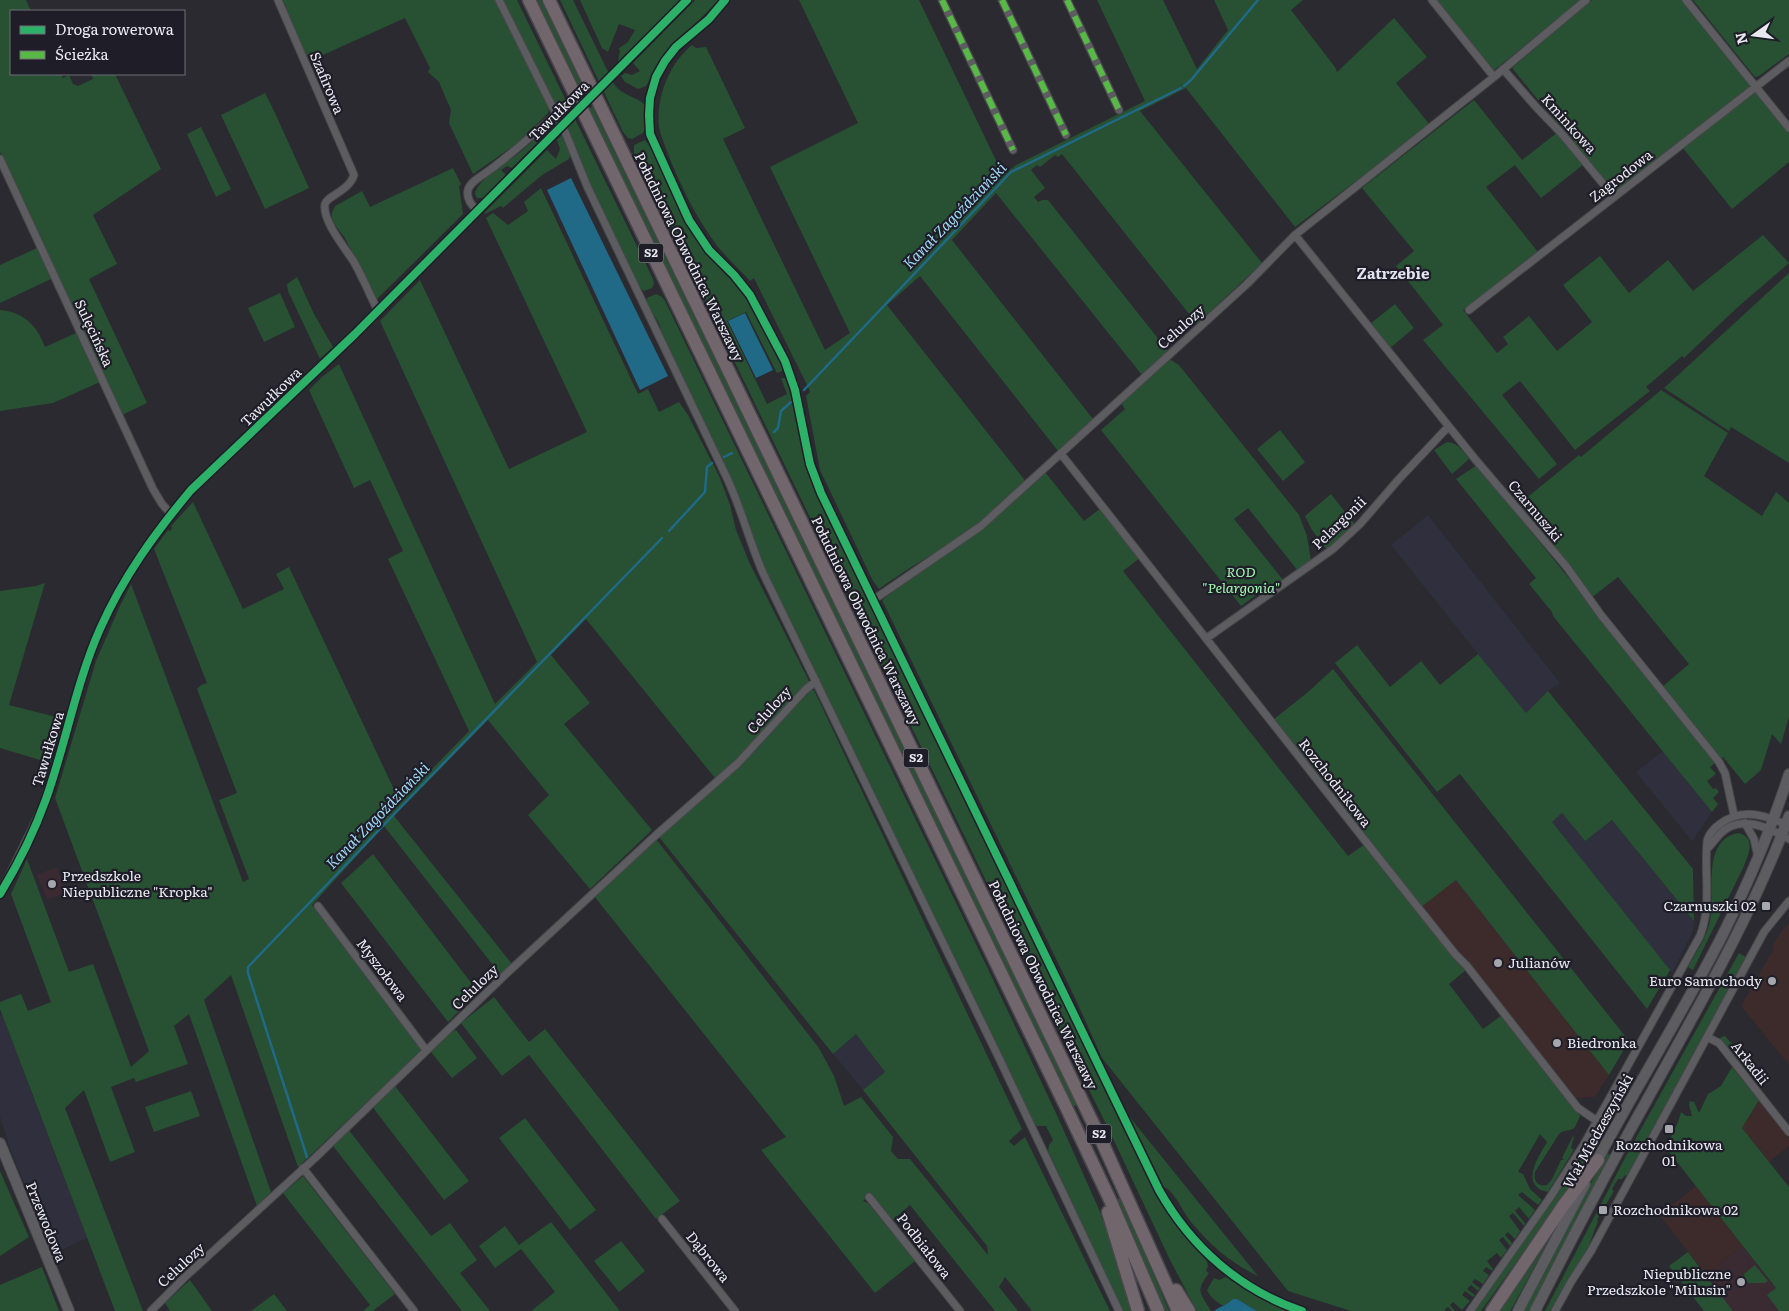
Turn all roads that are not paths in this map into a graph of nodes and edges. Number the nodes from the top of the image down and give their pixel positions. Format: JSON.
{"nodes":[{"id":1,"x":278,"y":0,"type":"edge"},
{"id":2,"x":499,"y":0,"type":"edge"},
{"id":3,"x":529,"y":0,"type":"edge"},
{"id":4,"x":549,"y":0,"type":"edge"},
{"id":5,"x":686,"y":0,"type":"edge"},
{"id":6,"x":725,"y":0,"type":"edge"},
{"id":7,"x":942,"y":0,"type":"edge"},
{"id":8,"x":1002,"y":0,"type":"edge"},
{"id":9,"x":1066,"y":0,"type":"edge"},
{"id":10,"x":1432,"y":0,"type":"edge"},
{"id":11,"x":1586,"y":0,"type":"edge"},
{"id":12,"x":1686,"y":0,"type":"edge"},
{"id":13,"x":1789,"y":61,"type":"edge"},
{"id":14,"x":1503,"y":69,"type":"junction"},
{"id":15,"x":1494,"y":77,"type":"junction"},
{"id":16,"x":1756,"y":87,"type":"junction"},
{"id":17,"x":1119,"y":110,"type":"dead end"},
{"id":18,"x":556,"y":114,"type":"junction"},
{"id":19,"x":1789,"y":128,"type":"edge"},
{"id":20,"x":1066,"y":134,"type":"dead end"},
{"id":21,"x":1013,"y":150,"type":"dead end"},
{"id":22,"x":0,"y":159,"type":"edge"},
{"id":23,"x":1614,"y":197,"type":"junction"},
{"id":24,"x":477,"y":211,"type":"junction"},
{"id":25,"x":1295,"y":234,"type":"junction"},
{"id":26,"x":1469,"y":310,"type":"dead end"},
{"id":27,"x":378,"y":311,"type":"junction"},
{"id":28,"x":1448,"y":427,"type":"junction"},
{"id":29,"x":1060,"y":454,"type":"junction"},
{"id":30,"x":171,"y":514,"type":"junction"},
{"id":31,"x":873,"y":598,"type":"junction"},
{"id":32,"x":1206,"y":638,"type":"junction"},
{"id":33,"x":816,"y":681,"type":"junction"},
{"id":34,"x":1789,"y":774,"type":"edge"},
{"id":35,"x":1734,"y":816,"type":"junction"},
{"id":36,"x":1788,"y":822,"type":"edge"},
{"id":37,"x":1745,"y":823,"type":"junction"},
{"id":38,"x":1771,"y":824,"type":"junction"},
{"id":39,"x":1785,"y":837,"type":"edge"},
{"id":40,"x":1707,"y":849,"type":"junction"},
{"id":41,"x":1758,"y":858,"type":"junction"},
{"id":42,"x":0,"y":894,"type":"edge"},
{"id":43,"x":1789,"y":901,"type":"edge"},
{"id":44,"x":318,"y":906,"type":"dead end"},
{"id":45,"x":1707,"y":1037,"type":"junction"},
{"id":46,"x":426,"y":1050,"type":"junction"},
{"id":47,"x":1597,"y":1121,"type":"junction"},
{"id":48,"x":1789,"y":1132,"type":"edge"},
{"id":49,"x":0,"y":1143,"type":"edge"},
{"id":50,"x":1598,"y":1160,"type":"junction"},
{"id":51,"x":306,"y":1166,"type":"junction"},
{"id":52,"x":1098,"y":1176,"type":"junction"},
{"id":53,"x":869,"y":1196,"type":"dead end"},
{"id":54,"x":662,"y":1218,"type":"dead end"},
{"id":55,"x":1153,"y":1252,"type":"junction"},
{"id":56,"x":69,"y":1311,"type":"edge"},
{"id":57,"x":151,"y":1311,"type":"edge"},
{"id":58,"x":414,"y":1311,"type":"edge"},
{"id":59,"x":735,"y":1311,"type":"edge"},
{"id":60,"x":960,"y":1311,"type":"edge"},
{"id":61,"x":1119,"y":1311,"type":"edge"},
{"id":62,"x":1138,"y":1311,"type":"edge"},
{"id":63,"x":1158,"y":1311,"type":"edge"},
{"id":64,"x":1178,"y":1311,"type":"edge"},
{"id":65,"x":1189,"y":1311,"type":"edge"},
{"id":66,"x":1302,"y":1311,"type":"edge"},
{"id":67,"x":1470,"y":1311,"type":"edge"},
{"id":68,"x":1492,"y":1311,"type":"edge"},
{"id":69,"x":1518,"y":1311,"type":"edge"},
{"id":70,"x":1535,"y":1311,"type":"edge"},
{"id":71,"x":1555,"y":1311,"type":"edge"}],
"edges":[{"from":1,"to":27,"type":"street","name":"Szafirowa"},
{"from":2,"to":18,"type":"street"},
{"from":3,"to":52,"type":"highway","number":"S2"},
{"from":4,"to":55,"type":"highway","name":"Południowa Obwodnica Warszawy","number":"S2"},
{"from":5,"to":24,"type":"street","name":"Tawułkowa","bridge":true},
{"from":6,"to":31,"type":"street"},
{"from":7,"to":21,"type":"street"},
{"from":8,"to":20,"type":"street"},
{"from":9,"to":17,"type":"street"},
{"from":10,"to":15,"type":"street"},
{"from":11,"to":14,"type":"street"},
{"from":12,"to":16,"type":"street"},
{"from":13,"to":16,"type":"street","name":"Zagrodowa"},
{"from":14,"to":15,"type":"street","name":"Celulozy"},
{"from":14,"to":23,"type":"street","name":"Kminkowa"},
{"from":15,"to":25,"type":"street","name":"Celulozy"},
{"from":16,"to":19,"type":"street"},
{"from":16,"to":23,"type":"street","name":"Zagrodowa"},
{"from":18,"to":24,"type":"street"},
{"from":18,"to":33,"type":"street"},
{"from":22,"to":30,"type":"street","name":"Sulęcińska"},
{"from":23,"to":26,"type":"street","name":"Zagrodowa"},
{"from":24,"to":27,"type":"street","name":"Tawułkowa"},
{"from":25,"to":28,"type":"street","name":"Czarnuszki"},
{"from":25,"to":29,"type":"street","name":"Celulozy"},
{"from":27,"to":30,"type":"street","name":"Tawułkowa"},
{"from":28,"to":32,"type":"street","name":"Pelargonii"},
{"from":28,"to":35,"type":"street","name":"Czarnuszki"},
{"from":29,"to":31,"type":"street","name":"Celulozy"},
{"from":29,"to":32,"type":"street","name":"Rozchodnikowa"},
{"from":30,"to":42,"type":"street","name":"Tawułkowa"},
{"from":31,"to":66,"type":"street"},
{"from":32,"to":47,"type":"street","name":"Rozchodnikowa"},
{"from":33,"to":46,"type":"street","name":"Celulozy"},
{"from":33,"to":61,"type":"street"},
{"from":34,"to":38,"type":"main road","name":"Wał Miedzeszyński"},
{"from":35,"to":38,"type":"street"},
{"from":35,"to":40,"type":"street"},
{"from":36,"to":38,"type":"street"},
{"from":36,"to":39,"type":"main road","name":"Wał Miedzeszyński"},
{"from":37,"to":38,"type":"street"},
{"from":37,"to":40,"type":"street"},
{"from":37,"to":41,"type":"street"},
{"from":38,"to":39,"type":"street"},
{"from":38,"to":41,"type":"main road","name":"Wał Miedzeszyński"},
{"from":39,"to":70,"type":"main road","name":"Wał Miedzeszyński"},
{"from":40,"to":47,"type":"street"},
{"from":41,"to":50,"type":"main road","name":"Wał Miedzeszyński"},
{"from":43,"to":45,"type":"street"},
{"from":44,"to":46,"type":"street","name":"Myszołowa"},
{"from":45,"to":48,"type":"street","name":"Arkadii"},
{"from":45,"to":71,"type":"street"},
{"from":46,"to":51,"type":"street","name":"Celulozy"},
{"from":47,"to":67,"type":"street"},
{"from":49,"to":56,"type":"main road","name":"Przewodowa"},
{"from":50,"to":68,"type":"highway"},
{"from":50,"to":69,"type":"main road","name":"Wał Miedzeszyński"},
{"from":51,"to":57,"type":"street","name":"Celulozy"},
{"from":51,"to":58,"type":"street"},
{"from":52,"to":62,"type":"highway"},
{"from":52,"to":63,"type":"highway","number":"S2"},
{"from":53,"to":60,"type":"street","name":"Podbiałowa"},
{"from":54,"to":59,"type":"street","name":"Dąbrowa"},
{"from":55,"to":64,"type":"highway","name":"Południowa Obwodnica Warszawy","number":"S2"},
{"from":55,"to":65,"type":"highway"}]}
